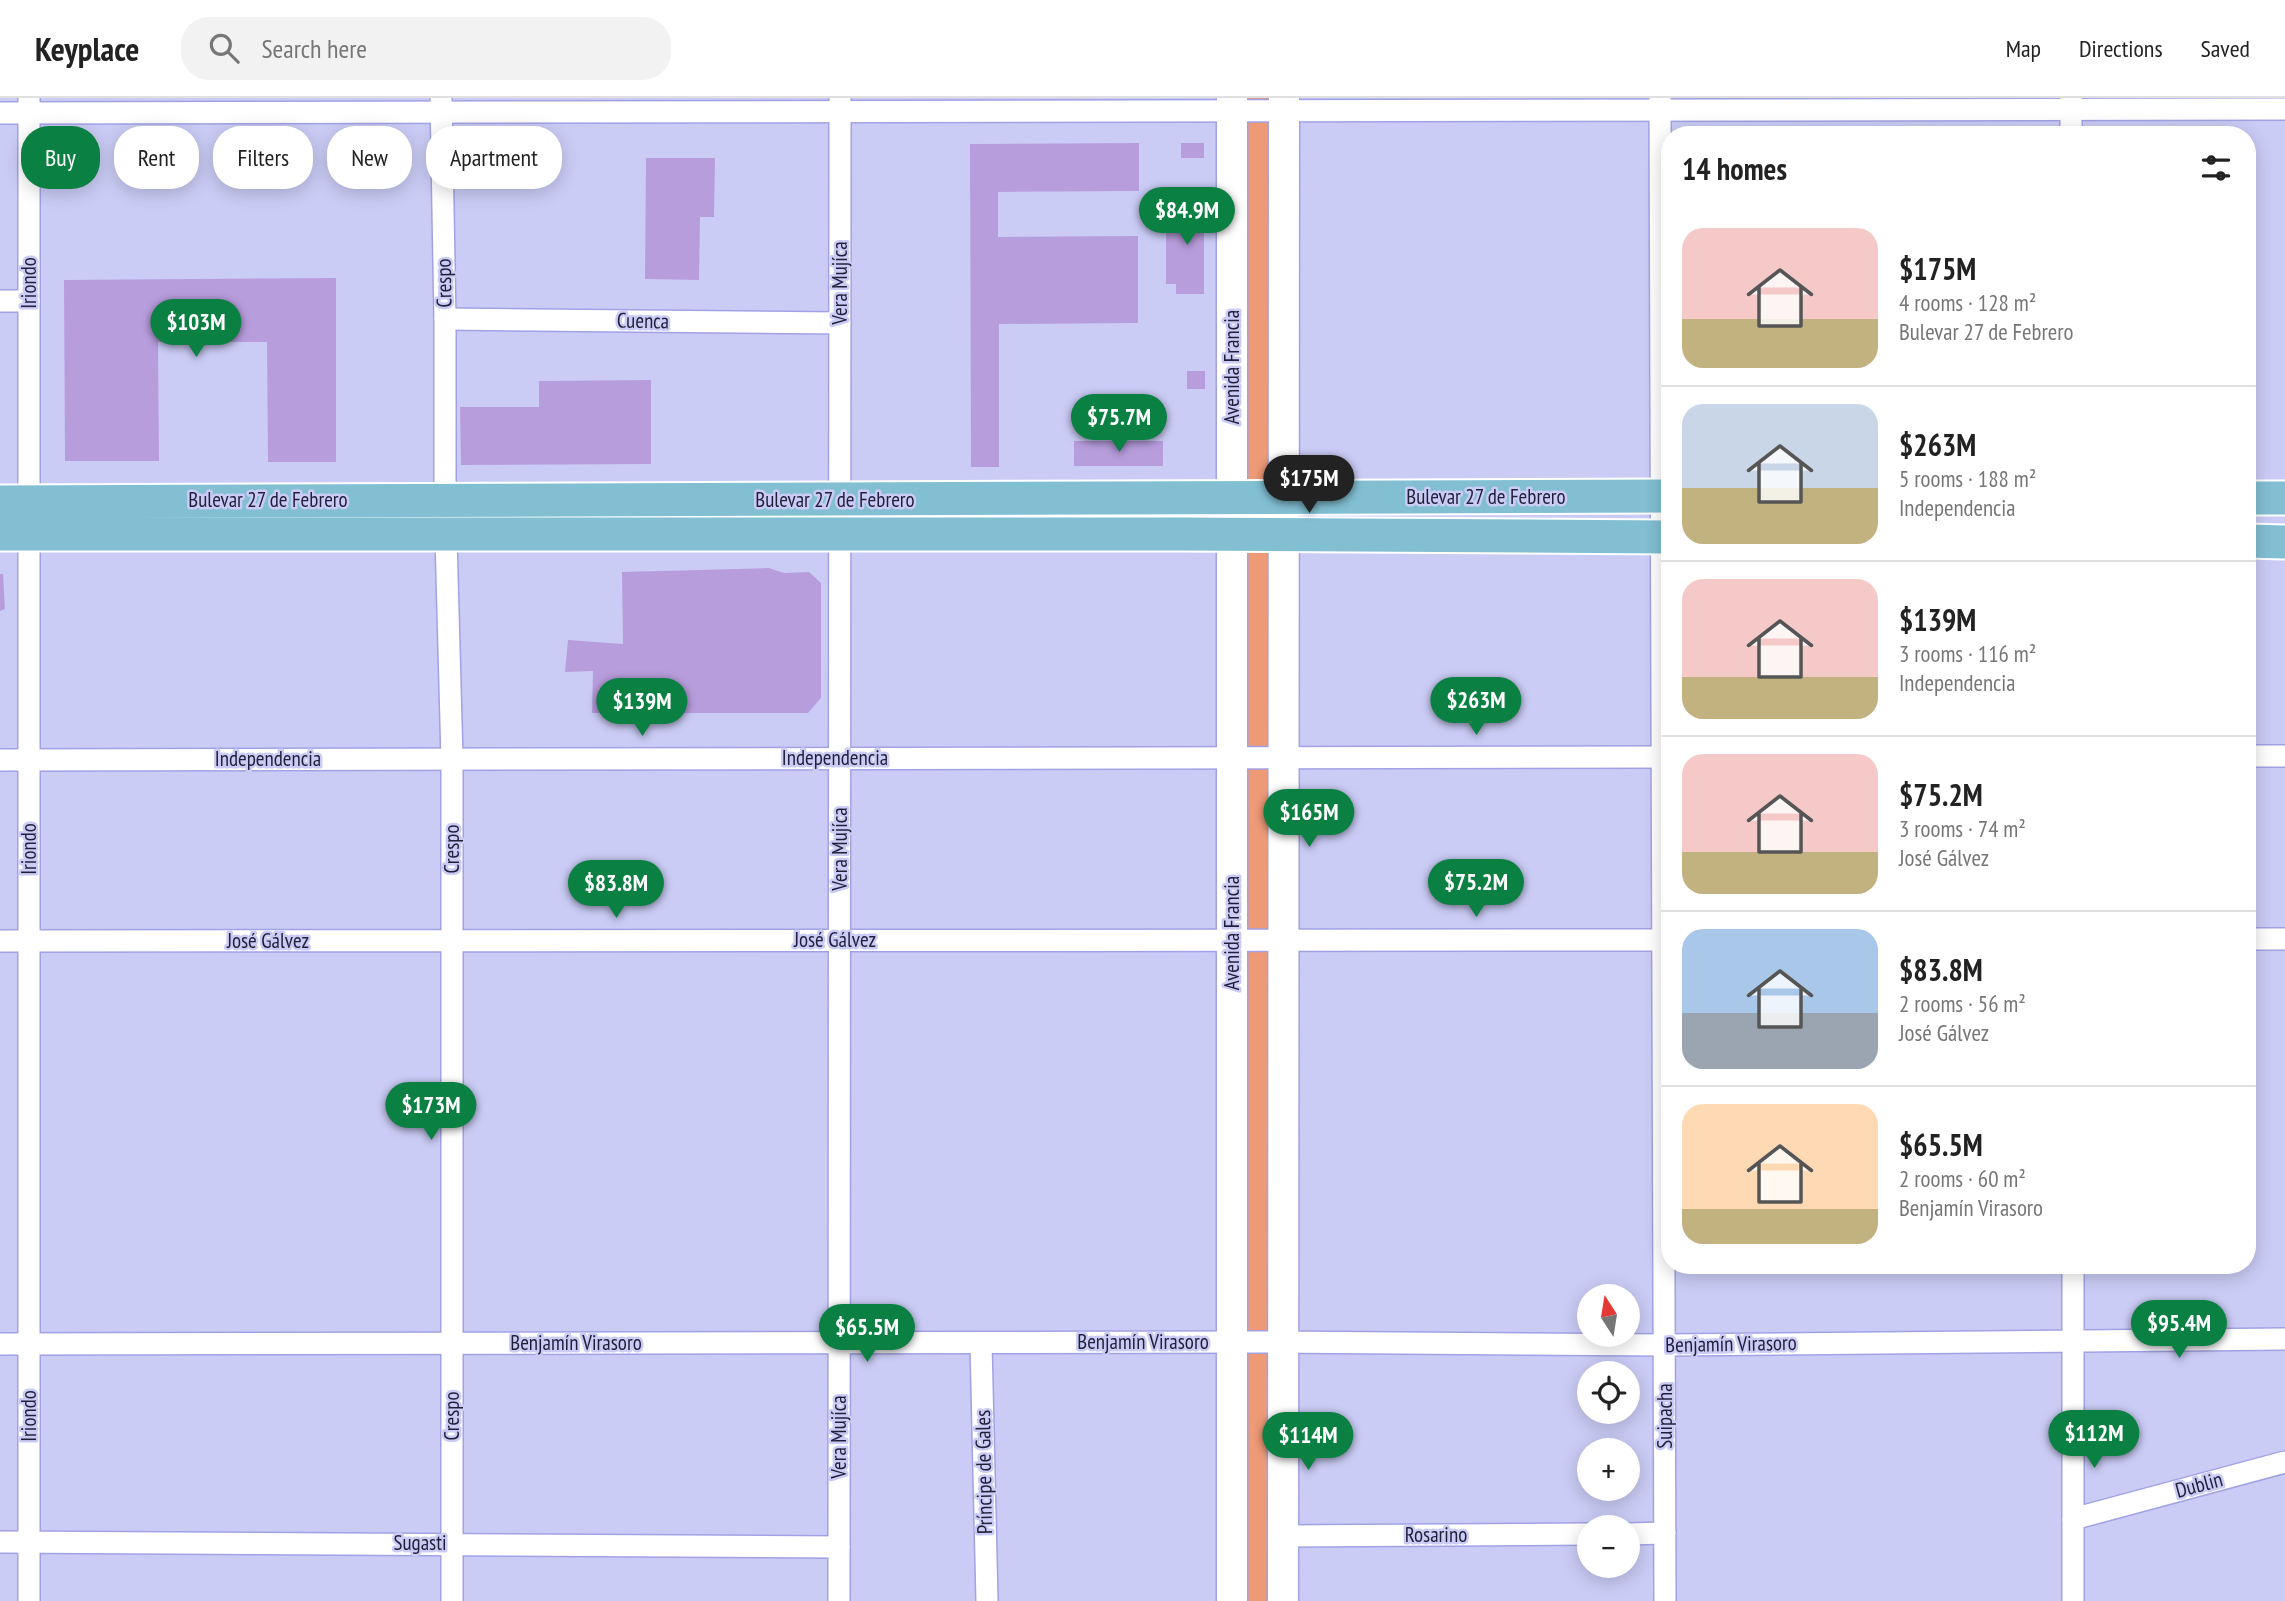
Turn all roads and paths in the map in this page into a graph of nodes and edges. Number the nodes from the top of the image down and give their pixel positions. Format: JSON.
{"nodes":[{"id":1,"x":441,"y":104,"type":"edge"},
{"id":2,"x":1660,"y":104,"type":"edge"},
{"id":3,"x":2071,"y":104,"type":"edge"},
{"id":4,"x":29,"y":105,"type":"edge"},
{"id":5,"x":237,"y":105,"type":"edge"},
{"id":6,"x":636,"y":105,"type":"edge"},
{"id":7,"x":840,"y":105,"type":"edge"},
{"id":8,"x":1041,"y":105,"type":"edge"},
{"id":9,"x":1232,"y":105,"type":"edge"},
{"id":10,"x":1284,"y":105,"type":"edge"},
{"id":11,"x":2285,"y":109,"type":"edge"},
{"id":12,"x":0,"y":113,"type":"edge"},
{"id":13,"x":2071,"y":126,"type":"edge"},
{"id":14,"x":1661,"y":182,"type":"edge"},
{"id":15,"x":0,"y":301,"type":"edge"},
{"id":16,"x":29,"y":301,"type":"junction"},
{"id":17,"x":445,"y":318,"type":"junction"},
{"id":18,"x":840,"y":323,"type":"junction"},
{"id":19,"x":1661,"y":496,"type":"edge"},
{"id":20,"x":1283,"y":497,"type":"junction"},
{"id":21,"x":1231,"y":498,"type":"junction"},
{"id":22,"x":2256,"y":498,"type":"edge"},
{"id":23,"x":2285,"y":498,"type":"edge"},
{"id":24,"x":445,"y":500,"type":"junction"},
{"id":25,"x":841,"y":500,"type":"junction"},
{"id":26,"x":14,"y":518,"type":"edge"},
{"id":27,"x":446,"y":534,"type":"junction"},
{"id":28,"x":840,"y":534,"type":"junction"},
{"id":29,"x":1232,"y":534,"type":"junction"},
{"id":30,"x":1284,"y":534,"type":"junction"},
{"id":31,"x":1661,"y":537,"type":"edge"},
{"id":32,"x":2256,"y":541,"type":"edge"},
{"id":33,"x":2285,"y":542,"type":"edge"},
{"id":34,"x":2256,"y":756,"type":"edge"},
{"id":35,"x":2285,"y":756,"type":"edge"},
{"id":36,"x":1661,"y":757,"type":"edge"},
{"id":37,"x":840,"y":758,"type":"junction"},
{"id":38,"x":1231,"y":758,"type":"junction"},
{"id":39,"x":1283,"y":758,"type":"junction"},
{"id":40,"x":452,"y":759,"type":"junction"},
{"id":41,"x":0,"y":760,"type":"edge"},
{"id":42,"x":29,"y":760,"type":"junction"},
{"id":43,"x":2256,"y":939,"type":"edge"},
{"id":44,"x":2285,"y":939,"type":"edge"},
{"id":45,"x":840,"y":940,"type":"junction"},
{"id":46,"x":1232,"y":940,"type":"junction"},
{"id":47,"x":1283,"y":940,"type":"junction"},
{"id":48,"x":1661,"y":940,"type":"edge"},
{"id":49,"x":0,"y":941,"type":"edge"},
{"id":50,"x":29,"y":941,"type":"junction"},
{"id":51,"x":453,"y":941,"type":"junction"},
{"id":52,"x":1665,"y":1274,"type":"edge"},
{"id":53,"x":2073,"y":1274,"type":"edge"},
{"id":54,"x":2285,"y":1339,"type":"edge"},
{"id":55,"x":2073,"y":1340,"type":"junction"},
{"id":56,"x":1231,"y":1342,"type":"junction"},
{"id":57,"x":1283,"y":1342,"type":"junction"},
{"id":58,"x":452,"y":1343,"type":"junction"},
{"id":59,"x":840,"y":1343,"type":"junction"},
{"id":60,"x":981,"y":1343,"type":"junction"},
{"id":61,"x":0,"y":1344,"type":"edge"},
{"id":62,"x":29,"y":1344,"type":"junction"},
{"id":63,"x":1665,"y":1345,"type":"junction"},
{"id":64,"x":2285,"y":1462,"type":"edge"},
{"id":65,"x":2073,"y":1519,"type":"junction"},
{"id":66,"x":1665,"y":1533,"type":"junction"},
{"id":67,"x":1577,"y":1534,"type":"edge"},
{"id":68,"x":1640,"y":1534,"type":"edge"},
{"id":69,"x":1283,"y":1536,"type":"junction"},
{"id":70,"x":0,"y":1542,"type":"edge"},
{"id":71,"x":29,"y":1542,"type":"junction"},
{"id":72,"x":452,"y":1543,"type":"junction"},
{"id":73,"x":839,"y":1547,"type":"junction"},
{"id":74,"x":29,"y":1601,"type":"edge"},
{"id":75,"x":452,"y":1601,"type":"edge"},
{"id":76,"x":839,"y":1601,"type":"edge"},
{"id":77,"x":987,"y":1601,"type":"edge"},
{"id":78,"x":1231,"y":1601,"type":"edge"},
{"id":79,"x":1283,"y":1601,"type":"edge"},
{"id":80,"x":1665,"y":1601,"type":"edge"},
{"id":81,"x":2073,"y":1601,"type":"edge"}],
"edges":[{"from":1,"to":5,"type":"street"},
{"from":1,"to":6,"type":"street"},
{"from":1,"to":17,"type":"street","name":"Crespo"},
{"from":2,"to":3,"type":"street"},
{"from":2,"to":10,"type":"street"},
{"from":2,"to":14,"type":"street","name":"Suipacha"},
{"from":3,"to":11,"type":"street"},
{"from":3,"to":13,"type":"street"},
{"from":4,"to":5,"type":"street"},
{"from":4,"to":12,"type":"street"},
{"from":4,"to":16,"type":"street","name":"Iriondo"},
{"from":6,"to":7,"type":"street"},
{"from":7,"to":8,"type":"street"},
{"from":7,"to":18,"type":"street","name":"Vera Mujíca"},
{"from":8,"to":9,"type":"street"},
{"from":9,"to":10,"type":"street"},
{"from":9,"to":21,"type":"main road","name":"Avenida Francia"},
{"from":10,"to":20,"type":"main road"},
{"from":15,"to":16,"type":"street"},
{"from":16,"to":26,"type":"street","name":"Iriondo"},
{"from":17,"to":18,"type":"street","name":"Cuenca"},
{"from":17,"to":24,"type":"street","name":"Crespo"},
{"from":18,"to":25,"type":"street","name":"Vera Mujíca"},
{"from":19,"to":20,"type":"main road","name":"Bulevar 27 de Febrero"},
{"from":20,"to":21,"type":"main road","name":"Bulevar 27 de Febrero"},
{"from":20,"to":30,"type":"main road"},
{"from":21,"to":25,"type":"main road","name":"Bulevar 27 de Febrero"},
{"from":21,"to":29,"type":"main road","name":"Avenida Francia"},
{"from":22,"to":23,"type":"main road"},
{"from":24,"to":25,"type":"main road","name":"Bulevar 27 de Febrero"},
{"from":24,"to":26,"type":"main road","name":"Bulevar 27 de Febrero"},
{"from":24,"to":27,"type":"street","name":"Crespo"},
{"from":25,"to":28,"type":"street","name":"Vera Mujíca"},
{"from":26,"to":27,"type":"main road","name":"Bulevar 27 de Febrero"},
{"from":26,"to":42,"type":"street","name":"Iriondo"},
{"from":27,"to":28,"type":"main road","name":"Bulevar 27 de Febrero"},
{"from":27,"to":40,"type":"street","name":"Crespo"},
{"from":28,"to":29,"type":"main road","name":"Bulevar 27 de Febrero"},
{"from":28,"to":37,"type":"street","name":"Vera Mujíca"},
{"from":29,"to":30,"type":"main road","name":"Bulevar 27 de Febrero"},
{"from":29,"to":38,"type":"main road","name":"Avenida Francia"},
{"from":30,"to":31,"type":"main road","name":"Bulevar 27 de Febrero"},
{"from":30,"to":39,"type":"main road"},
{"from":32,"to":33,"type":"main road"},
{"from":34,"to":35,"type":"street"},
{"from":36,"to":39,"type":"street","name":"Independencia"},
{"from":37,"to":38,"type":"street","name":"Independencia"},
{"from":37,"to":40,"type":"street","name":"Independencia"},
{"from":37,"to":45,"type":"street","name":"Vera Mujíca"},
{"from":38,"to":39,"type":"street","name":"Independencia"},
{"from":38,"to":46,"type":"main road","name":"Avenida Francia"},
{"from":39,"to":47,"type":"main road"},
{"from":40,"to":42,"type":"street","name":"Independencia"},
{"from":40,"to":51,"type":"street","name":"Crespo"},
{"from":41,"to":42,"type":"street","name":"Independencia"},
{"from":42,"to":50,"type":"street","name":"Iriondo"},
{"from":43,"to":44,"type":"street"},
{"from":45,"to":46,"type":"street","name":"José Gálvez"},
{"from":45,"to":51,"type":"street","name":"José Gálvez"},
{"from":45,"to":59,"type":"street","name":"Vera Mujíca"},
{"from":46,"to":47,"type":"street","name":"José Gálvez"},
{"from":46,"to":56,"type":"main road","name":"Avenida Francia"},
{"from":47,"to":48,"type":"street","name":"José Gálvez"},
{"from":47,"to":57,"type":"main road"},
{"from":49,"to":50,"type":"street","name":"José Gálvez"},
{"from":50,"to":51,"type":"street","name":"José Gálvez"},
{"from":50,"to":62,"type":"street","name":"Iriondo"},
{"from":51,"to":58,"type":"street","name":"Crespo"},
{"from":52,"to":63,"type":"street","name":"Suipacha"},
{"from":53,"to":55,"type":"street"},
{"from":54,"to":55,"type":"street","name":"Benjamín Virasoro"},
{"from":55,"to":63,"type":"street","name":"Benjamín Virasoro"},
{"from":55,"to":65,"type":"street"},
{"from":56,"to":57,"type":"street","name":"Benjamín Virasoro"},
{"from":56,"to":60,"type":"street","name":"Benjamín Virasoro"},
{"from":56,"to":78,"type":"main road","name":"Avenida Francia"},
{"from":57,"to":63,"type":"street","name":"Benjamín Virasoro"},
{"from":57,"to":69,"type":"main road"},
{"from":58,"to":59,"type":"street","name":"Benjamín Virasoro"},
{"from":58,"to":62,"type":"street","name":"Benjamín Virasoro"},
{"from":58,"to":72,"type":"street","name":"Crespo"},
{"from":59,"to":60,"type":"street","name":"Benjamín Virasoro"},
{"from":59,"to":73,"type":"street","name":"Vera Mujíca"},
{"from":60,"to":77,"type":"street","name":"Príncipe de Gales"},
{"from":61,"to":62,"type":"street","name":"Benjamín Virasoro"},
{"from":62,"to":71,"type":"street","name":"Iriondo"},
{"from":63,"to":66,"type":"street","name":"Suipacha"},
{"from":64,"to":65,"type":"street","name":"Dublin"},
{"from":65,"to":81,"type":"street"},
{"from":66,"to":68,"type":"street"},
{"from":66,"to":80,"type":"street","name":"Suipacha"},
{"from":67,"to":69,"type":"street","name":"Rosarino"},
{"from":69,"to":79,"type":"main road"},
{"from":70,"to":71,"type":"street","name":"Sugasti"},
{"from":71,"to":72,"type":"street","name":"Sugasti"},
{"from":71,"to":74,"type":"street","name":"Iriondo"},
{"from":72,"to":73,"type":"street","name":"Sugasti"},
{"from":72,"to":75,"type":"street","name":"Crespo"},
{"from":73,"to":76,"type":"street","name":"Vera Mujíca"}]}
